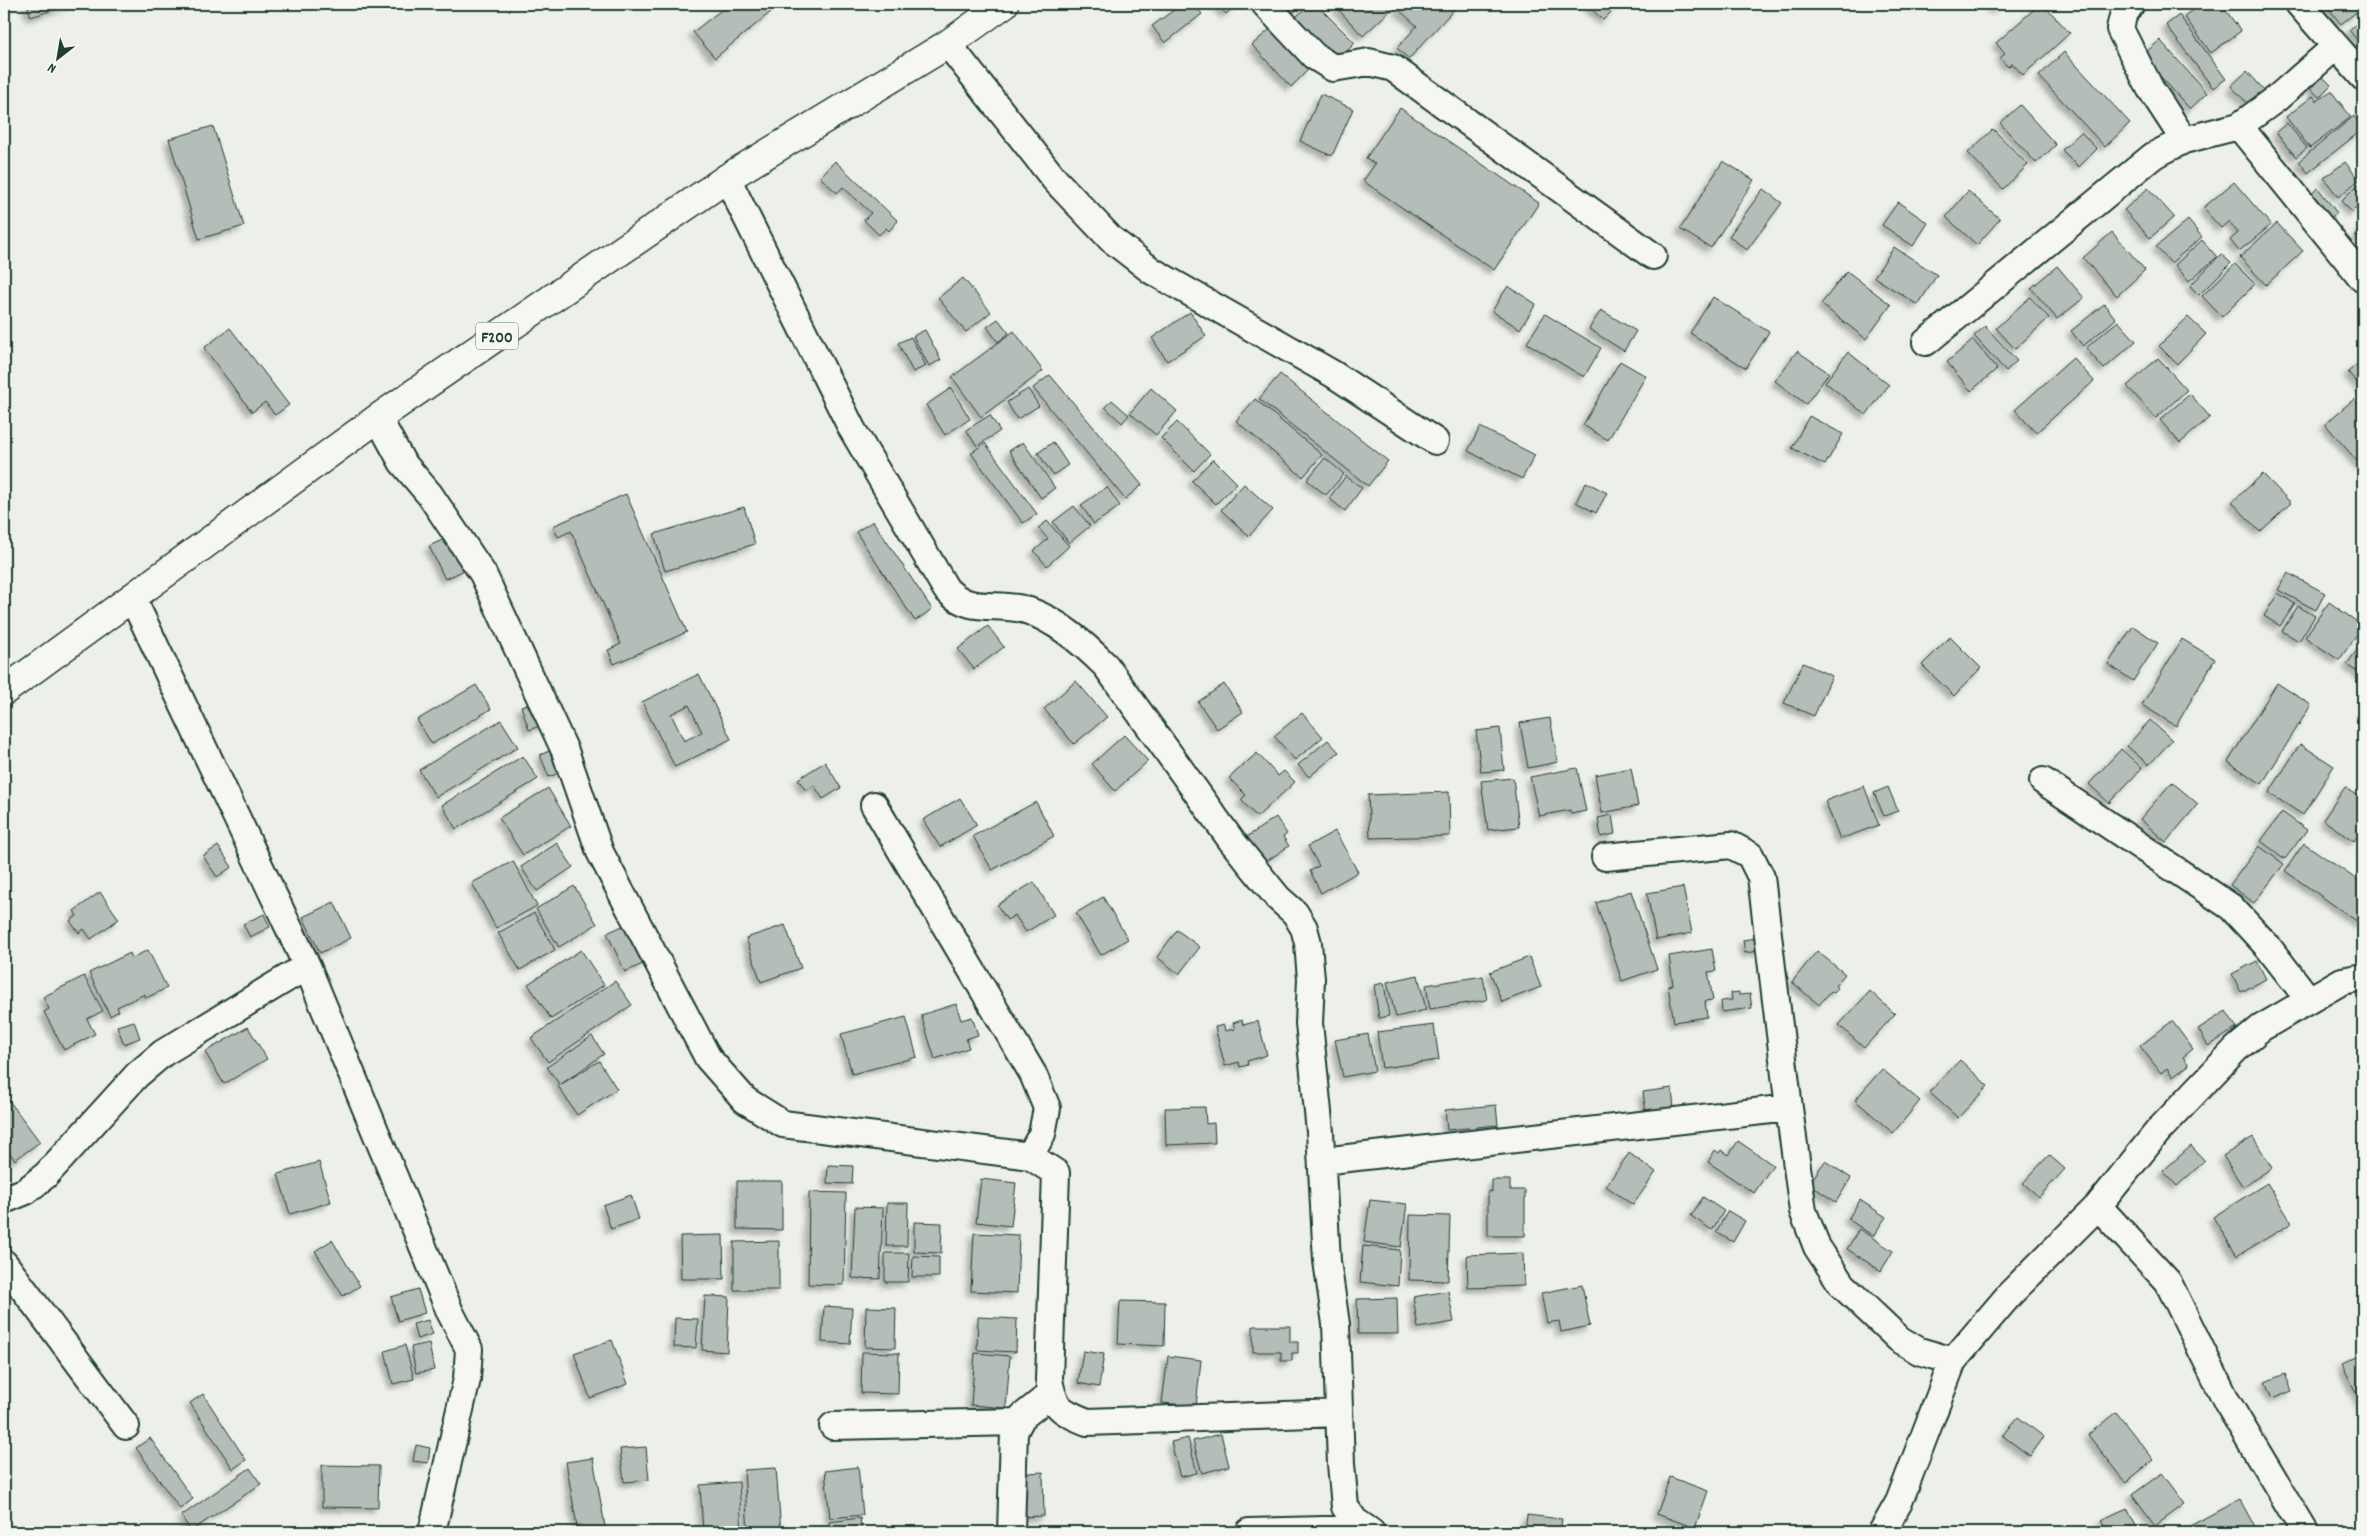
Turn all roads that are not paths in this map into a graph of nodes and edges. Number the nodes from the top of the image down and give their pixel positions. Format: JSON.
{"nodes":[{"id":1,"x":1004,"y":4,"type":"edge"},
{"id":2,"x":1265,"y":4,"type":"edge"},
{"id":3,"x":2131,"y":4,"type":"edge"},
{"id":4,"x":2300,"y":4,"type":"edge"},
{"id":5,"x":948,"y":44,"type":"junction"},
{"id":6,"x":2335,"y":47,"type":"junction"},
{"id":7,"x":2363,"y":77,"type":"edge"},
{"id":8,"x":2239,"y":126,"type":"junction"},
{"id":9,"x":2184,"y":140,"type":"junction"},
{"id":10,"x":727,"y":178,"type":"junction"},
{"id":11,"x":1652,"y":256,"type":"dead end"},
{"id":12,"x":2363,"y":279,"type":"edge"},
{"id":13,"x":1926,"y":342,"type":"dead end"},
{"id":14,"x":378,"y":418,"type":"junction"},
{"id":15,"x":1435,"y":441,"type":"dead end"},
{"id":16,"x":132,"y":597,"type":"junction"},
{"id":17,"x":4,"y":691,"type":"edge"},
{"id":18,"x":2043,"y":781,"type":"dead end"},
{"id":19,"x":874,"y":805,"type":"dead end"},
{"id":20,"x":1606,"y":857,"type":"dead end"},
{"id":21,"x":307,"y":966,"type":"junction"},
{"id":22,"x":2363,"y":977,"type":"edge"},
{"id":23,"x":2309,"y":1000,"type":"junction"},
{"id":24,"x":1788,"y":1108,"type":"junction"},
{"id":25,"x":1030,"y":1156,"type":"junction"},
{"id":26,"x":1322,"y":1161,"type":"junction"},
{"id":27,"x":4,"y":1200,"type":"edge"},
{"id":28,"x":2098,"y":1206,"type":"junction"},
{"id":29,"x":4,"y":1263,"type":"edge"},
{"id":30,"x":1952,"y":1361,"type":"junction"},
{"id":31,"x":1052,"y":1393,"type":"junction"},
{"id":32,"x":1339,"y":1413,"type":"junction"},
{"id":33,"x":1019,"y":1422,"type":"junction"},
{"id":34,"x":126,"y":1426,"type":"dead end"},
{"id":35,"x":833,"y":1426,"type":"dead end"},
{"id":36,"x":1368,"y":1531,"type":"edge"},
{"id":37,"x":432,"y":1532,"type":"edge"},
{"id":38,"x":1011,"y":1532,"type":"edge"},
{"id":39,"x":1249,"y":1532,"type":"edge"},
{"id":40,"x":1882,"y":1532,"type":"edge"},
{"id":41,"x":2305,"y":1532,"type":"edge"}],
"edges":[{"from":1,"to":5,"type":"main road","number":"F200"},
{"from":2,"to":11,"type":"street"},
{"from":3,"to":9,"type":"street"},
{"from":4,"to":6,"type":"street"},
{"from":5,"to":10,"type":"main road","number":"F200"},
{"from":5,"to":15,"type":"street"},
{"from":6,"to":7,"type":"street"},
{"from":6,"to":8,"type":"street"},
{"from":8,"to":9,"type":"street"},
{"from":8,"to":12,"type":"street"},
{"from":9,"to":13,"type":"street"},
{"from":10,"to":14,"type":"main road","number":"F200"},
{"from":10,"to":26,"type":"street"},
{"from":14,"to":16,"type":"main road","number":"F200"},
{"from":14,"to":25,"type":"street"},
{"from":16,"to":17,"type":"main road","number":"F200"},
{"from":16,"to":21,"type":"street"},
{"from":18,"to":23,"type":"street"},
{"from":19,"to":25,"type":"street"},
{"from":20,"to":24,"type":"street"},
{"from":21,"to":27,"type":"street"},
{"from":21,"to":37,"type":"street"},
{"from":22,"to":23,"type":"street"},
{"from":23,"to":28,"type":"street"},
{"from":24,"to":26,"type":"street"},
{"from":24,"to":30,"type":"street"},
{"from":25,"to":31,"type":"street"},
{"from":26,"to":32,"type":"street"},
{"from":28,"to":30,"type":"street"},
{"from":28,"to":41,"type":"street"},
{"from":29,"to":34,"type":"street"},
{"from":30,"to":40,"type":"street"},
{"from":31,"to":32,"type":"street"},
{"from":31,"to":33,"type":"street"},
{"from":32,"to":36,"type":"street"},
{"from":33,"to":35,"type":"street"},
{"from":33,"to":38,"type":"street"},
{"from":36,"to":39,"type":"street"}]}
